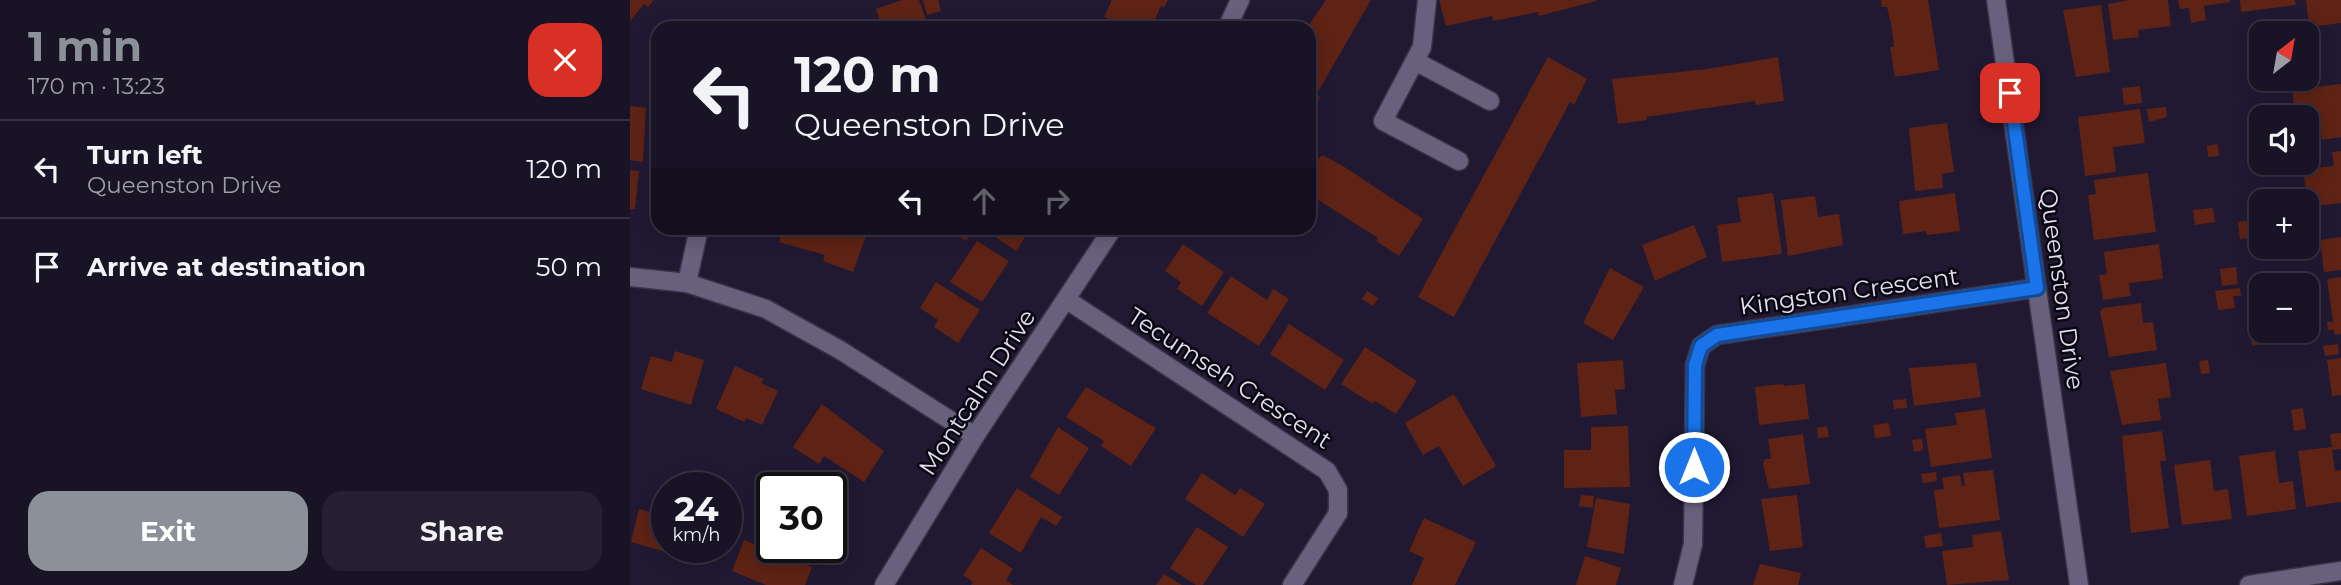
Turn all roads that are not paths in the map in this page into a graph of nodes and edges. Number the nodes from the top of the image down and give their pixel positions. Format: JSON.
{"nodes":[{"id":1,"x":1240,"y":0,"type":"edge"},
{"id":2,"x":1427,"y":0,"type":"edge"},
{"id":3,"x":1996,"y":0,"type":"edge"},
{"id":4,"x":1230,"y":21,"type":"edge"},
{"id":5,"x":1415,"y":61,"type":"junction"},
{"id":6,"x":1490,"y":101,"type":"dead end"},
{"id":7,"x":1459,"y":161,"type":"dead end"},
{"id":8,"x":697,"y":235,"type":"edge"},
{"id":9,"x":1109,"y":235,"type":"edge"},
{"id":10,"x":630,"y":277,"type":"edge"},
{"id":11,"x":687,"y":283,"type":"junction"},
{"id":12,"x":2037,"y":288,"type":"junction"},
{"id":13,"x":1067,"y":300,"type":"junction"},
{"id":14,"x":975,"y":436,"type":"junction"},
{"id":15,"x":2341,"y":571,"type":"edge"},
{"id":16,"x":884,"y":585,"type":"edge"},
{"id":17,"x":1292,"y":585,"type":"edge"},
{"id":18,"x":1683,"y":585,"type":"edge"},
{"id":19,"x":2079,"y":585,"type":"edge"},
{"id":20,"x":2249,"y":585,"type":"edge"}],
"edges":[{"from":1,"to":4,"type":"street"},
{"from":2,"to":5,"type":"street"},
{"from":3,"to":12,"type":"street","name":"Queenston Drive"},
{"from":5,"to":6,"type":"street"},
{"from":5,"to":7,"type":"street"},
{"from":8,"to":11,"type":"street"},
{"from":9,"to":13,"type":"street","name":"Montcalm Drive"},
{"from":10,"to":11,"type":"street"},
{"from":11,"to":14,"type":"street"},
{"from":12,"to":18,"type":"street","name":"Kingston Crescent"},
{"from":12,"to":19,"type":"street","name":"Queenston Drive"},
{"from":13,"to":14,"type":"street","name":"Montcalm Drive"},
{"from":13,"to":17,"type":"street","name":"Tecumseh Crescent"},
{"from":14,"to":16,"type":"street","name":"Montcalm Drive"},
{"from":15,"to":20,"type":"street"}]}
